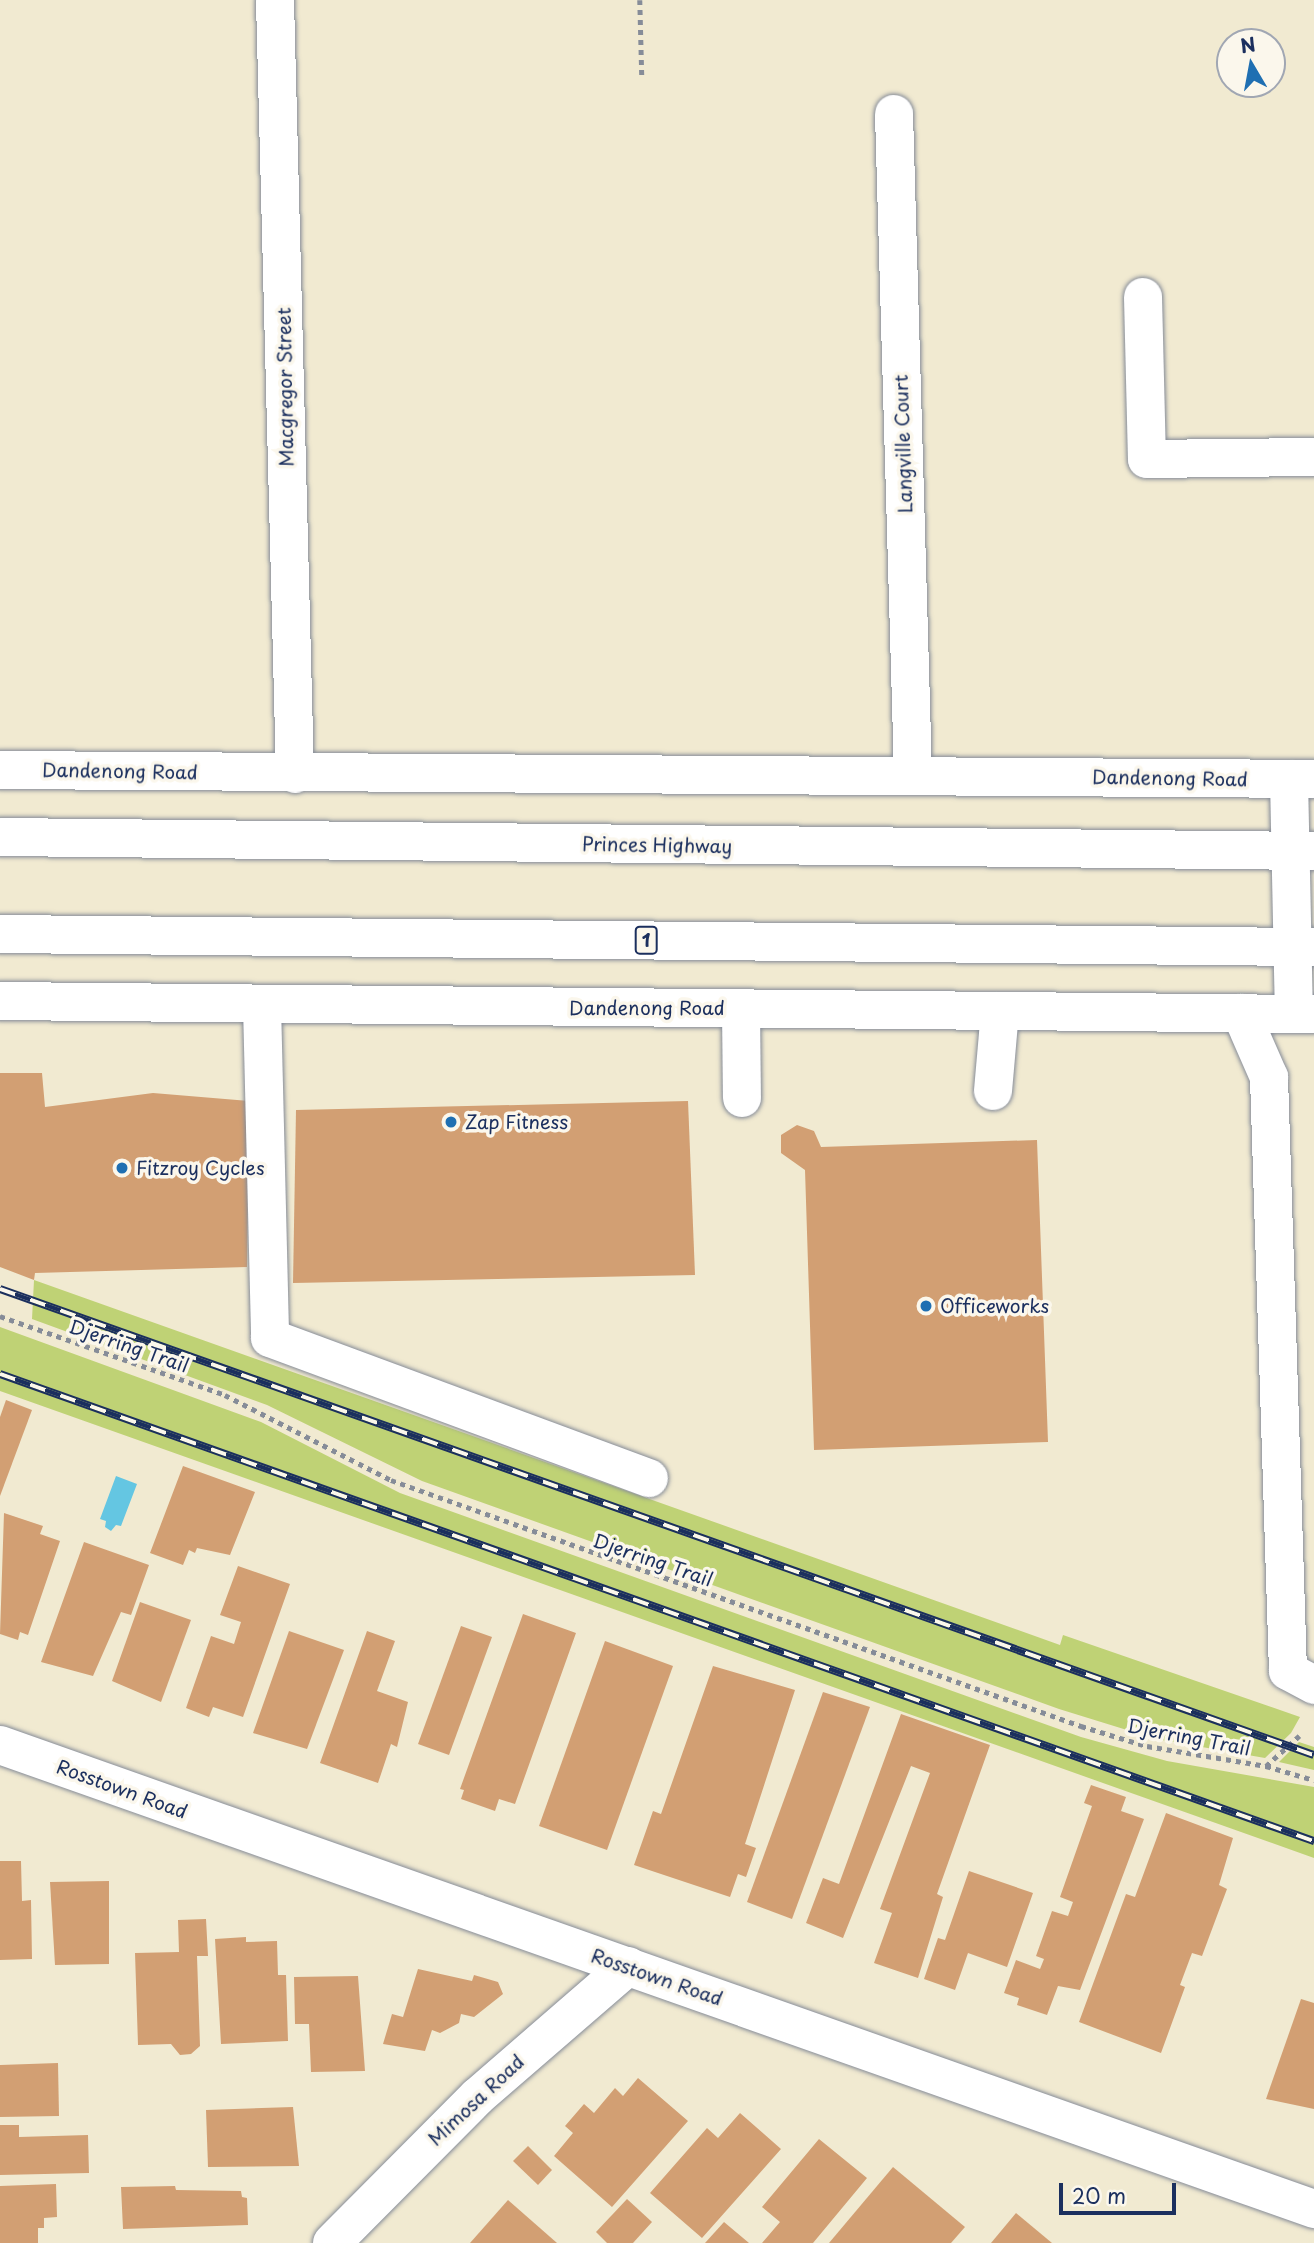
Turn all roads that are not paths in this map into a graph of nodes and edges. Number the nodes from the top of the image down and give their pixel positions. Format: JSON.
{"nodes":[{"id":1,"x":275,"y":0,"type":"edge"},
{"id":2,"x":894,"y":114,"type":"dead end"},
{"id":3,"x":1143,"y":297,"type":"dead end"},
{"id":4,"x":1314,"y":457,"type":"edge"},
{"id":5,"x":0,"y":770,"type":"edge"},
{"id":6,"x":295,"y":774,"type":"junction"},
{"id":7,"x":912,"y":775,"type":"junction"},
{"id":8,"x":1302,"y":779,"type":"edge"},
{"id":9,"x":0,"y":837,"type":"edge"},
{"id":10,"x":1302,"y":850,"type":"edge"},
{"id":11,"x":0,"y":934,"type":"edge"},
{"id":12,"x":1303,"y":947,"type":"edge"},
{"id":13,"x":0,"y":1001,"type":"edge"},
{"id":14,"x":262,"y":1005,"type":"junction"},
{"id":15,"x":741,"y":1009,"type":"junction"},
{"id":16,"x":1000,"y":1011,"type":"junction"},
{"id":17,"x":1241,"y":1013,"type":"junction"},
{"id":18,"x":1304,"y":1014,"type":"edge"},
{"id":19,"x":993,"y":1091,"type":"dead end"},
{"id":20,"x":742,"y":1098,"type":"dead end"},
{"id":21,"x":649,"y":1478,"type":"dead end"},
{"id":22,"x":1301,"y":1678,"type":"edge"},
{"id":23,"x":0,"y":1745,"type":"edge"},
{"id":24,"x":628,"y":1966,"type":"junction"},
{"id":25,"x":1314,"y":2209,"type":"edge"},
{"id":26,"x":332,"y":2243,"type":"edge"}],
"edges":[{"from":1,"to":6,"type":"main road","name":"Macgregor Street"},
{"from":2,"to":7,"type":"main road","name":"Langville Court"},
{"from":3,"to":4,"type":"main road"},
{"from":5,"to":6,"type":"main road","name":"Dandenong Road"},
{"from":6,"to":7,"type":"main road","name":"Dandenong Road"},
{"from":7,"to":8,"type":"main road","name":"Dandenong Road"},
{"from":8,"to":10,"type":"main road","name":"Dandenong Road"},
{"from":9,"to":10,"type":"main road","name":"Princes Highway"},
{"from":10,"to":12,"type":"main road","name":"Dandenong Road"},
{"from":11,"to":12,"type":"main road","number":"1"},
{"from":12,"to":18,"type":"main road","name":"Dandenong Road"},
{"from":13,"to":14,"type":"main road","name":"Dandenong Road"},
{"from":14,"to":15,"type":"main road","name":"Dandenong Road"},
{"from":14,"to":21,"type":"main road"},
{"from":15,"to":16,"type":"main road","name":"Dandenong Road"},
{"from":15,"to":20,"type":"main road"},
{"from":16,"to":17,"type":"main road","name":"Dandenong Road"},
{"from":16,"to":19,"type":"main road"},
{"from":17,"to":18,"type":"main road","name":"Dandenong Road"},
{"from":17,"to":22,"type":"main road"},
{"from":23,"to":24,"type":"main road","name":"Rosstown Road"},
{"from":24,"to":25,"type":"main road","name":"Rosstown Road"},
{"from":24,"to":26,"type":"main road","name":"Mimosa Road"}]}
